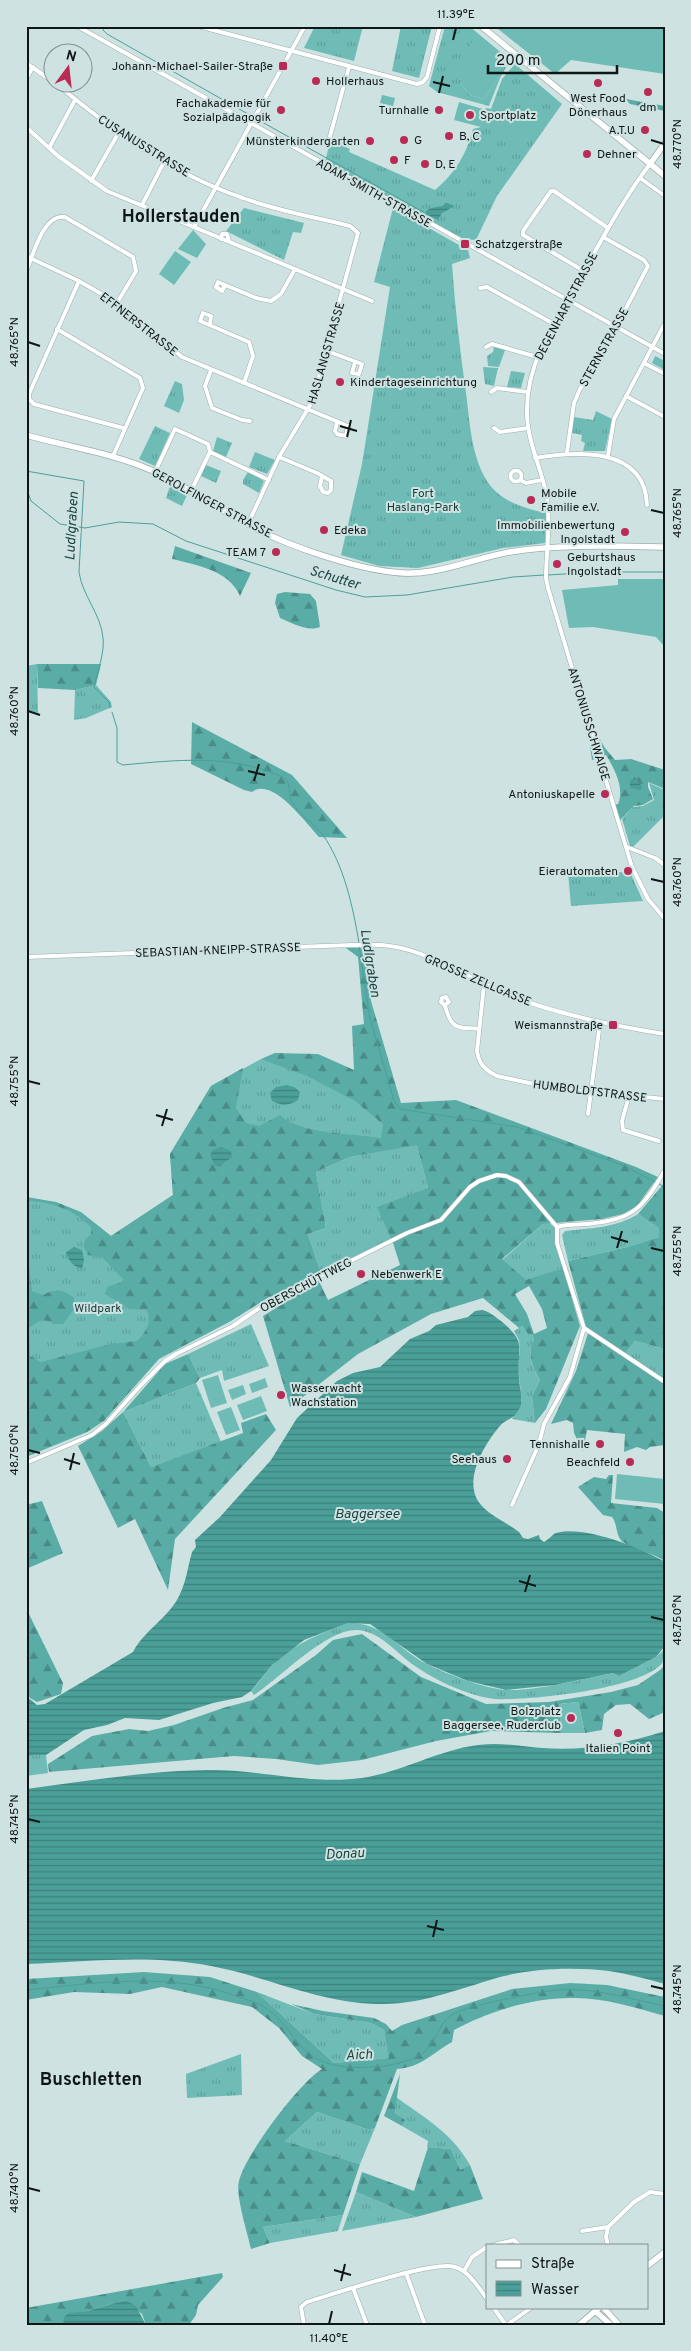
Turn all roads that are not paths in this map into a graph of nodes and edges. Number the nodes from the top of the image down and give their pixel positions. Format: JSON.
{"nodes":[{"id":1,"x":77,"y":26,"type":"edge"},
{"id":2,"x":198,"y":26,"type":"edge"},
{"id":3,"x":305,"y":26,"type":"edge"},
{"id":4,"x":440,"y":26,"type":"edge"},
{"id":5,"x":481,"y":26,"type":"edge"},
{"id":6,"x":291,"y":51,"type":"junction"},
{"id":7,"x":26,"y":63,"type":"edge"},
{"id":8,"x":33,"y":67,"type":"junction"},
{"id":9,"x":349,"y":67,"type":"junction"},
{"id":10,"x":42,"y":74,"type":"edge"},
{"id":11,"x":26,"y":78,"type":"edge"},
{"id":12,"x":65,"y":92,"type":"edge"},
{"id":13,"x":75,"y":100,"type":"junction"},
{"id":14,"x":251,"y":124,"type":"junction"},
{"id":15,"x":26,"y":127,"type":"edge"},
{"id":16,"x":119,"y":132,"type":"junction"},
{"id":17,"x":329,"y":140,"type":"dead end"},
{"id":18,"x":665,"y":144,"type":"edge"},
{"id":19,"x":49,"y":148,"type":"junction"},
{"id":20,"x":164,"y":162,"type":"junction"},
{"id":21,"x":650,"y":164,"type":"junction"},
{"id":22,"x":665,"y":176,"type":"edge"},
{"id":23,"x":640,"y":178,"type":"junction"},
{"id":24,"x":91,"y":181,"type":"junction"},
{"id":25,"x":215,"y":187,"type":"junction"},
{"id":26,"x":665,"y":196,"type":"edge"},
{"id":27,"x":142,"y":205,"type":"junction"},
{"id":28,"x":194,"y":227,"type":"junction"},
{"id":29,"x":608,"y":228,"type":"junction"},
{"id":30,"x":356,"y":229,"type":"joint"},
{"id":31,"x":603,"y":237,"type":"junction"},
{"id":32,"x":26,"y":256,"type":"edge"},
{"id":33,"x":32,"y":259,"type":"junction"},
{"id":34,"x":295,"y":269,"type":"junction"},
{"id":35,"x":584,"y":271,"type":"junction"},
{"id":36,"x":26,"y":272,"type":"edge"},
{"id":37,"x":79,"y":281,"type":"junction"},
{"id":38,"x":225,"y":285,"type":"dead end"},
{"id":39,"x":480,"y":288,"type":"dead end"},
{"id":40,"x":344,"y":290,"type":"junction"},
{"id":41,"x":372,"y":301,"type":"dead end"},
{"id":42,"x":567,"y":302,"type":"junction"},
{"id":43,"x":116,"y":304,"type":"junction"},
{"id":44,"x":665,"y":323,"type":"edge"},
{"id":45,"x":210,"y":324,"type":"dead end"},
{"id":46,"x":554,"y":324,"type":"junction"},
{"id":47,"x":615,"y":328,"type":"junction"},
{"id":48,"x":57,"y":329,"type":"junction"},
{"id":49,"x":486,"y":346,"type":"dead end"},
{"id":50,"x":652,"y":348,"type":"junction"},
{"id":51,"x":327,"y":351,"type":"junction"},
{"id":52,"x":665,"y":354,"type":"edge"},
{"id":53,"x":537,"y":357,"type":"junction"},
{"id":54,"x":355,"y":362,"type":"dead end"},
{"id":55,"x":644,"y":363,"type":"junction"},
{"id":56,"x":211,"y":370,"type":"junction"},
{"id":57,"x":665,"y":374,"type":"edge"},
{"id":58,"x":244,"y":383,"type":"junction"},
{"id":59,"x":491,"y":392,"type":"dead end"},
{"id":60,"x":528,"y":392,"type":"junction"},
{"id":61,"x":626,"y":396,"type":"junction"},
{"id":62,"x":308,"y":411,"type":"junction"},
{"id":63,"x":665,"y":417,"type":"edge"},
{"id":64,"x":250,"y":421,"type":"dead end"},
{"id":65,"x":337,"y":422,"type":"dead end"},
{"id":66,"x":123,"y":428,"type":"junction"},
{"id":67,"x":494,"y":428,"type":"dead end"},
{"id":68,"x":528,"y":428,"type":"junction"},
{"id":69,"x":26,"y":434,"type":"edge"},
{"id":70,"x":210,"y":452,"type":"junction"},
{"id":71,"x":567,"y":452,"type":"junction"},
{"id":72,"x":608,"y":455,"type":"junction"},
{"id":73,"x":113,"y":456,"type":"junction"},
{"id":74,"x":279,"y":458,"type":"junction"},
{"id":75,"x":535,"y":458,"type":"junction"},
{"id":76,"x":155,"y":472,"type":"junction"},
{"id":77,"x":322,"y":476,"type":"dead end"},
{"id":78,"x":269,"y":480,"type":"junction"},
{"id":79,"x":520,"y":480,"type":"dead end"},
{"id":80,"x":542,"y":480,"type":"junction"},
{"id":81,"x":191,"y":491,"type":"junction"},
{"id":82,"x":647,"y":505,"type":"dead end"},
{"id":83,"x":248,"y":524,"type":"junction"},
{"id":84,"x":665,"y":547,"type":"edge"},
{"id":85,"x":548,"y":549,"type":"junction"},
{"id":86,"x":627,"y":847,"type":"junction"},
{"id":87,"x":665,"y":865,"type":"edge"},
{"id":88,"x":665,"y":919,"type":"edge"},
{"id":89,"x":408,"y":950,"type":"joint"},
{"id":90,"x":26,"y":957,"type":"edge"},
{"id":91,"x":484,"y":985,"type":"junction"},
{"id":92,"x":446,"y":1005,"type":"dead end"},
{"id":93,"x":600,"y":1023,"type":"junction"},
{"id":94,"x":480,"y":1029,"type":"junction"},
{"id":95,"x":665,"y":1034,"type":"edge"},
{"id":96,"x":591,"y":1092,"type":"junction"},
{"id":97,"x":629,"y":1096,"type":"junction"},
{"id":98,"x":665,"y":1099,"type":"edge"},
{"id":99,"x":588,"y":1114,"type":"dead end"},
{"id":100,"x":659,"y":1142,"type":"dead end"},
{"id":101,"x":665,"y":1170,"type":"edge"},
{"id":102,"x":557,"y":1227,"type":"junction"},
{"id":103,"x":584,"y":1328,"type":"junction"},
{"id":104,"x":665,"y":1382,"type":"edge"},
{"id":105,"x":26,"y":1463,"type":"edge"},
{"id":106,"x":512,"y":1505,"type":"dead end"},
{"id":107,"x":665,"y":2194,"type":"edge"},
{"id":108,"x":608,"y":2227,"type":"junction"},
{"id":109,"x":582,"y":2231,"type":"dead end"},
{"id":110,"x":498,"y":2244,"type":"edge"},
{"id":111,"x":518,"y":2244,"type":"edge"},
{"id":112,"x":606,"y":2244,"type":"edge"},
{"id":113,"x":486,"y":2248,"type":"edge"},
{"id":114,"x":665,"y":2252,"type":"edge"},
{"id":115,"x":648,"y":2265,"type":"edge"},
{"id":116,"x":464,"y":2271,"type":"junction"},
{"id":117,"x":406,"y":2274,"type":"junction"},
{"id":118,"x":353,"y":2288,"type":"junction"},
{"id":119,"x":486,"y":2291,"type":"edge"},
{"id":120,"x":483,"y":2293,"type":"junction"},
{"id":121,"x":486,"y":2298,"type":"edge"},
{"id":122,"x":494,"y":2308,"type":"edge"},
{"id":123,"x":599,"y":2309,"type":"edge"},
{"id":124,"x":524,"y":2310,"type":"edge"},
{"id":125,"x":504,"y":2324,"type":"edge"},
{"id":126,"x":304,"y":2325,"type":"edge"},
{"id":127,"x":367,"y":2325,"type":"edge"},
{"id":128,"x":424,"y":2325,"type":"edge"},
{"id":129,"x":579,"y":2325,"type":"edge"},
{"id":130,"x":611,"y":2325,"type":"edge"},
{"id":131,"x":619,"y":2325,"type":"edge"}],
"edges":[{"from":1,"to":14,"type":"street","name":"ADAM-SMITH-STRASSE"},
{"from":2,"to":6,"type":"street"},
{"from":3,"to":6,"type":"street"},
{"from":4,"to":9,"type":"street"},
{"from":5,"to":21,"type":"street"},
{"from":6,"to":9,"type":"street"},
{"from":6,"to":14,"type":"street"},
{"from":7,"to":8,"type":"street","name":"CUSANUSSTRASSE"},
{"from":8,"to":10,"type":"street","name":"CUSANUSSTRASSE"},
{"from":8,"to":11,"type":"street"},
{"from":9,"to":17,"type":"street"},
{"from":12,"to":13,"type":"street","name":"CUSANUSSTRASSE"},
{"from":13,"to":16,"type":"street","name":"CUSANUSSTRASSE"},
{"from":13,"to":19,"type":"street"},
{"from":14,"to":25,"type":"street"},
{"from":14,"to":42,"type":"street","name":"ADAM-SMITH-STRASSE"},
{"from":15,"to":19,"type":"street"},
{"from":16,"to":20,"type":"street","name":"CUSANUSSTRASSE"},
{"from":16,"to":24,"type":"street"},
{"from":18,"to":21,"type":"street"},
{"from":19,"to":24,"type":"street"},
{"from":20,"to":25,"type":"street","name":"CUSANUSSTRASSE"},
{"from":20,"to":27,"type":"street"},
{"from":21,"to":22,"type":"street"},
{"from":21,"to":23,"type":"street","name":"DEGENHARTSTRASSE"},
{"from":23,"to":26,"type":"street"},
{"from":23,"to":29,"type":"street","name":"DEGENHARTSTRASSE"},
{"from":24,"to":27,"type":"street"},
{"from":25,"to":28,"type":"street"},
{"from":25,"to":30,"type":"street","name":"CUSANUSSTRASSE"},
{"from":27,"to":28,"type":"street"},
{"from":28,"to":34,"type":"street"},
{"from":29,"to":31,"type":"street","name":"DEGENHARTSTRASSE"},
{"from":29,"to":35,"type":"street"},
{"from":30,"to":40,"type":"street","name":"HASLANGSTRASSE"},
{"from":31,"to":35,"type":"street","name":"DEGENHARTSTRASSE"},
{"from":31,"to":47,"type":"street","name":"STERNSTRASSE"},
{"from":32,"to":33,"type":"street","name":"EFFNERSTRASSE"},
{"from":33,"to":36,"type":"street"},
{"from":33,"to":37,"type":"street","name":"EFFNERSTRASSE"},
{"from":33,"to":43,"type":"street"},
{"from":34,"to":38,"type":"street"},
{"from":34,"to":40,"type":"street"},
{"from":35,"to":42,"type":"street","name":"DEGENHARTSTRASSE"},
{"from":37,"to":43,"type":"street","name":"EFFNERSTRASSE"},
{"from":37,"to":48,"type":"street"},
{"from":39,"to":46,"type":"street"},
{"from":40,"to":41,"type":"street"},
{"from":40,"to":51,"type":"street","name":"HASLANGSTRASSE"},
{"from":42,"to":46,"type":"street","name":"DEGENHARTSTRASSE"},
{"from":42,"to":47,"type":"street","name":"ADAM-SMITH-STRASSE"},
{"from":43,"to":56,"type":"street","name":"EFFNERSTRASSE"},
{"from":44,"to":50,"type":"street"},
{"from":45,"to":58,"type":"street"},
{"from":46,"to":53,"type":"street","name":"DEGENHARTSTRASSE"},
{"from":47,"to":50,"type":"street","name":"ADAM-SMITH-STRASSE"},
{"from":47,"to":71,"type":"street","name":"STERNSTRASSE"},
{"from":48,"to":66,"type":"street"},
{"from":48,"to":66,"type":"street"},
{"from":49,"to":53,"type":"street"},
{"from":50,"to":52,"type":"street","name":"ADAM-SMITH-STRASSE"},
{"from":50,"to":55,"type":"street"},
{"from":51,"to":54,"type":"street"},
{"from":51,"to":62,"type":"street","name":"HASLANGSTRASSE"},
{"from":53,"to":60,"type":"street","name":"DEGENHARTSTRASSE"},
{"from":55,"to":57,"type":"street"},
{"from":55,"to":61,"type":"street"},
{"from":56,"to":58,"type":"street","name":"EFFNERSTRASSE"},
{"from":56,"to":64,"type":"street"},
{"from":58,"to":62,"type":"street","name":"EFFNERSTRASSE"},
{"from":59,"to":60,"type":"street"},
{"from":60,"to":68,"type":"street","name":"DEGENHARTSTRASSE"},
{"from":61,"to":63,"type":"street"},
{"from":61,"to":72,"type":"street"},
{"from":62,"to":65,"type":"street","name":"EFFNERSTRASSE"},
{"from":62,"to":74,"type":"street","name":"HASLANGSTRASSE"},
{"from":66,"to":73,"type":"street"},
{"from":67,"to":68,"type":"street"},
{"from":68,"to":75,"type":"street","name":"DEGENHARTSTRASSE"},
{"from":69,"to":73,"type":"street","name":"GEROLFINGER STRASSE"},
{"from":70,"to":76,"type":"street"},
{"from":70,"to":78,"type":"street"},
{"from":70,"to":81,"type":"street"},
{"from":71,"to":72,"type":"street"},
{"from":71,"to":75,"type":"street"},
{"from":72,"to":82,"type":"street"},
{"from":73,"to":76,"type":"street","name":"GEROLFINGER STRASSE"},
{"from":74,"to":77,"type":"street"},
{"from":74,"to":78,"type":"street","name":"HASLANGSTRASSE"},
{"from":75,"to":80,"type":"street","name":"DEGENHARTSTRASSE"},
{"from":76,"to":81,"type":"street","name":"GEROLFINGER STRASSE"},
{"from":78,"to":83,"type":"street","name":"HASLANGSTRASSE"},
{"from":79,"to":80,"type":"street"},
{"from":80,"to":85,"type":"street","name":"DEGENHARTSTRASSE"},
{"from":81,"to":83,"type":"street","name":"GEROLFINGER STRASSE"},
{"from":83,"to":85,"type":"street","name":"GEROLFINGER STRASSE"},
{"from":84,"to":85,"type":"street","name":"GEROLFINGER STRASSE"},
{"from":85,"to":86,"type":"street","name":"ANTONIUSSCHWAIGE"},
{"from":86,"to":87,"type":"street"},
{"from":86,"to":88,"type":"street","name":"ANTONIUSSCHWAIGE"},
{"from":89,"to":90,"type":"street","name":"SEBASTIAN-KNEIPP-STRASSE"},
{"from":89,"to":91,"type":"street","name":"GROSSE ZELLGASSE"},
{"from":91,"to":93,"type":"street","name":"GROSSE ZELLGASSE"},
{"from":91,"to":94,"type":"street","name":"HUMBOLDTSTRASSE"},
{"from":92,"to":94,"type":"street"},
{"from":93,"to":95,"type":"street","name":"GROSSE ZELLGASSE"},
{"from":93,"to":96,"type":"street"},
{"from":94,"to":96,"type":"street","name":"HUMBOLDTSTRASSE"},
{"from":96,"to":97,"type":"street","name":"HUMBOLDTSTRASSE"},
{"from":96,"to":99,"type":"street"},
{"from":97,"to":98,"type":"street","name":"HUMBOLDTSTRASSE"},
{"from":97,"to":100,"type":"street"},
{"from":101,"to":102,"type":"street"},
{"from":102,"to":103,"type":"street"},
{"from":102,"to":105,"type":"street","name":"OBERSCHÜTTWEG"},
{"from":103,"to":104,"type":"street"},
{"from":103,"to":106,"type":"street"},
{"from":107,"to":108,"type":"street"},
{"from":108,"to":109,"type":"street"},
{"from":108,"to":112,"type":"street"},
{"from":110,"to":111,"type":"street"},
{"from":113,"to":116,"type":"street"},
{"from":114,"to":115,"type":"street"},
{"from":116,"to":117,"type":"street"},
{"from":116,"to":120,"type":"street"},
{"from":117,"to":118,"type":"street"},
{"from":117,"to":128,"type":"street"},
{"from":118,"to":126,"type":"street"},
{"from":118,"to":127,"type":"street"},
{"from":119,"to":120,"type":"street"},
{"from":120,"to":121,"type":"street"},
{"from":122,"to":125,"type":"street"},
{"from":123,"to":129,"type":"street"},
{"from":123,"to":130,"type":"street"},
{"from":123,"to":131,"type":"street"},
{"from":124,"to":125,"type":"street"}]}
